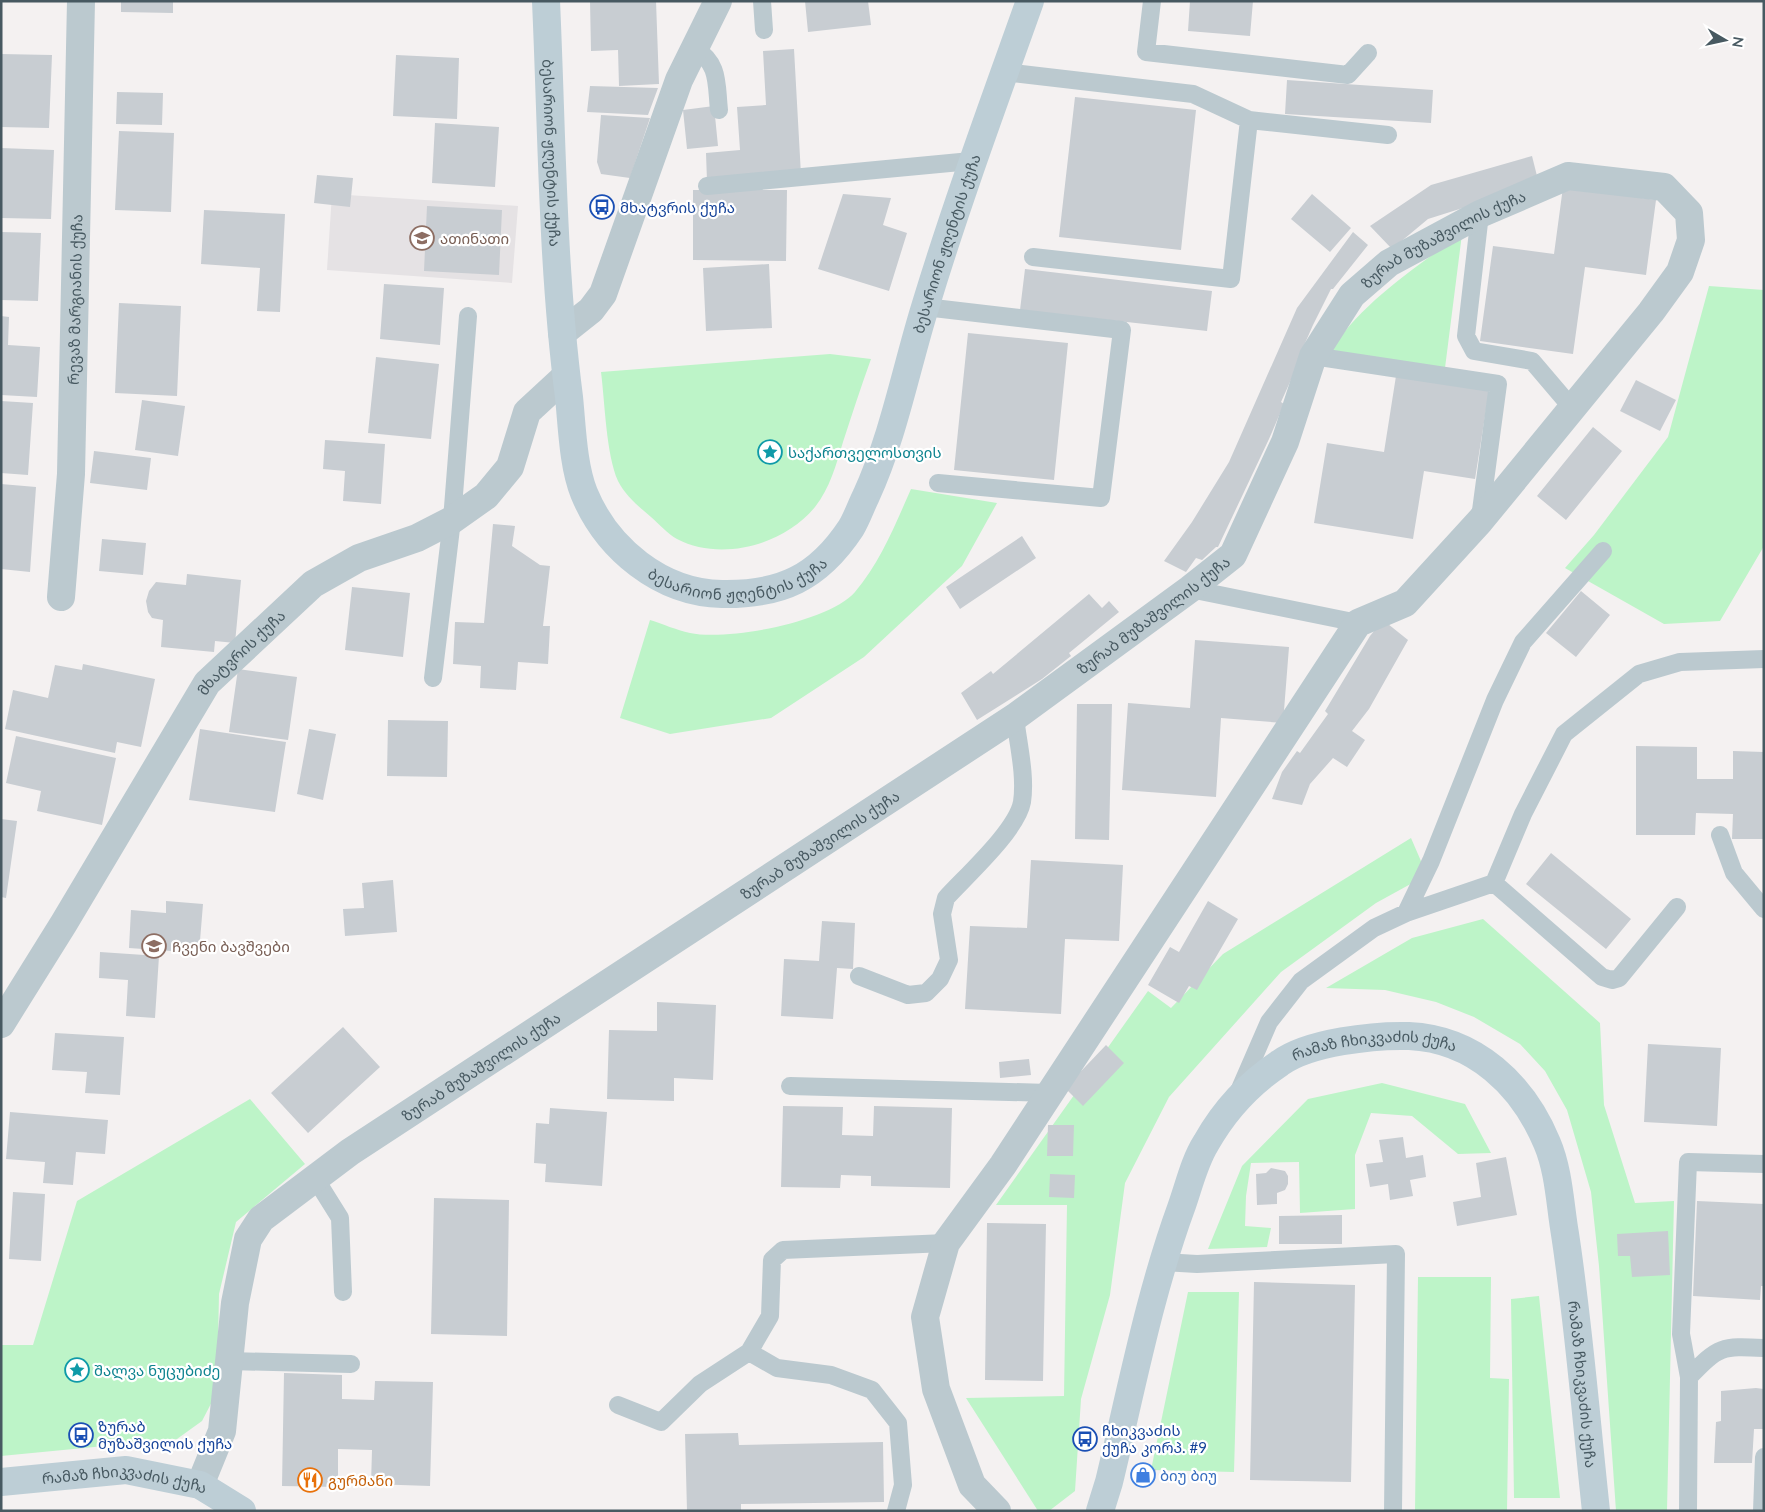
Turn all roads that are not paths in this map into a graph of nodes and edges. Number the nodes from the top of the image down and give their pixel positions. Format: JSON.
{"nodes":[{"id":1,"x":81,"y":1,"type":"edge"},
{"id":2,"x":546,"y":1,"type":"edge"},
{"id":3,"x":718,"y":1,"type":"edge"},
{"id":4,"x":762,"y":1,"type":"edge"},
{"id":5,"x":1030,"y":1,"type":"edge"},
{"id":6,"x":1152,"y":1,"type":"edge"},
{"id":7,"x":764,"y":30,"type":"dead end"},
{"id":8,"x":694,"y":48,"type":"junction"},
{"id":9,"x":1368,"y":53,"type":"dead end"},
{"id":10,"x":1004,"y":72,"type":"junction"},
{"id":11,"x":719,"y":110,"type":"dead end"},
{"id":12,"x":1249,"y":120,"type":"junction"},
{"id":13,"x":1388,"y":135,"type":"dead end"},
{"id":14,"x":971,"y":161,"type":"junction"},
{"id":15,"x":707,"y":186,"type":"dead end"},
{"id":16,"x":1480,"y":214,"type":"junction"},
{"id":17,"x":1033,"y":257,"type":"dead end"},
{"id":18,"x":925,"y":307,"type":"junction"},
{"id":19,"x":468,"y":316,"type":"dead end"},
{"id":20,"x":562,"y":333,"type":"junction"},
{"id":21,"x":1313,"y":356,"type":"junction"},
{"id":22,"x":566,"y":376,"type":"junction"},
{"id":23,"x":1572,"y":408,"type":"junction"},
{"id":24,"x":938,"y":484,"type":"dead end"},
{"id":25,"x":452,"y":520,"type":"junction"},
{"id":26,"x":1480,"y":521,"type":"junction"},
{"id":27,"x":1603,"y":551,"type":"dead end"},
{"id":28,"x":1190,"y":589,"type":"junction"},
{"id":29,"x":61,"y":597,"type":"dead end"},
{"id":30,"x":1358,"y":623,"type":"junction"},
{"id":31,"x":1764,"y":659,"type":"edge"},
{"id":32,"x":433,"y":678,"type":"dead end"},
{"id":33,"x":1015,"y":717,"type":"junction"},
{"id":34,"x":1720,"y":835,"type":"dead end"},
{"id":35,"x":1494,"y":884,"type":"junction"},
{"id":36,"x":1677,"y":907,"type":"dead end"},
{"id":37,"x":1764,"y":909,"type":"edge"},
{"id":38,"x":1406,"y":913,"type":"junction"},
{"id":39,"x":859,"y":976,"type":"dead end"},
{"id":40,"x":1,"y":1024,"type":"edge"},
{"id":41,"x":790,"y":1086,"type":"dead end"},
{"id":42,"x":1049,"y":1093,"type":"junction"},
{"id":43,"x":1235,"y":1100,"type":"junction"},
{"id":44,"x":1764,"y":1164,"type":"edge"},
{"id":45,"x":315,"y":1178,"type":"junction"},
{"id":46,"x":946,"y":1243,"type":"junction"},
{"id":47,"x":1163,"y":1262,"type":"junction"},
{"id":48,"x":343,"y":1292,"type":"dead end"},
{"id":49,"x":1764,"y":1348,"type":"edge"},
{"id":50,"x":749,"y":1352,"type":"junction"},
{"id":51,"x":229,"y":1361,"type":"junction"},
{"id":52,"x":351,"y":1364,"type":"dead end"},
{"id":53,"x":1690,"y":1377,"type":"junction"},
{"id":54,"x":618,"y":1405,"type":"dead end"},
{"id":55,"x":1764,"y":1457,"type":"edge"},
{"id":56,"x":1,"y":1482,"type":"edge"},
{"id":57,"x":200,"y":1484,"type":"junction"},
{"id":58,"x":242,"y":1511,"type":"edge"},
{"id":59,"x":896,"y":1511,"type":"edge"},
{"id":60,"x":997,"y":1511,"type":"edge"},
{"id":61,"x":1100,"y":1511,"type":"edge"},
{"id":62,"x":1393,"y":1511,"type":"edge"},
{"id":63,"x":1596,"y":1511,"type":"edge"},
{"id":64,"x":1688,"y":1511,"type":"edge"},
{"id":65,"x":1762,"y":1511,"type":"edge"}],
"edges":[{"from":1,"to":29,"type":"street","name":"რევაზ მარგიანის ქუჩა"},
{"from":2,"to":20,"type":"street","name":"ბესარიონ ჟღენტის ქუჩა"},
{"from":3,"to":8,"type":"street"},
{"from":4,"to":7,"type":"lane"},
{"from":5,"to":10,"type":"street","name":"ბესარიონ ჟღენტის ქუჩა"},
{"from":6,"to":9,"type":"lane"},
{"from":8,"to":11,"type":"lane"},
{"from":8,"to":20,"type":"street"},
{"from":10,"to":12,"type":"lane"},
{"from":10,"to":14,"type":"street","name":"ბესარიონ ჟღენტის ქუჩა"},
{"from":12,"to":13,"type":"lane"},
{"from":12,"to":17,"type":"lane"},
{"from":14,"to":15,"type":"lane"},
{"from":14,"to":18,"type":"street","name":"ბესარიონ ჟღენტის ქუჩა"},
{"from":16,"to":21,"type":"street","name":"ზურაბ მუზაშვილის ქუჩა"},
{"from":16,"to":23,"type":"lane"},
{"from":16,"to":23,"type":"street","name":"ზურაბ მუზაშვილის ქუჩა"},
{"from":18,"to":22,"type":"street","name":"ბესარიონ ჟღენტის ქუჩა"},
{"from":18,"to":24,"type":"lane"},
{"from":19,"to":25,"type":"lane"},
{"from":20,"to":22,"type":"street","name":"ბესარიონ ჟღენტის ქუჩა"},
{"from":21,"to":26,"type":"lane"},
{"from":21,"to":28,"type":"street","name":"ზურაბ მუზაშვილის ქუჩა"},
{"from":22,"to":25,"type":"street","name":"მხატვრის ქუჩა"},
{"from":23,"to":26,"type":"street","name":"ზურაბ მუზაშვილის ქუჩა"},
{"from":25,"to":32,"type":"lane"},
{"from":25,"to":40,"type":"street","name":"მხატვრის ქუჩა"},
{"from":26,"to":30,"type":"street","name":"ზურაბ მუზაშვილის ქუჩა"},
{"from":27,"to":38,"type":"lane"},
{"from":28,"to":30,"type":"lane"},
{"from":28,"to":33,"type":"street","name":"ზურაბ მუზაშვილის ქუჩა"},
{"from":30,"to":42,"type":"street"},
{"from":31,"to":35,"type":"lane"},
{"from":33,"to":39,"type":"lane"},
{"from":33,"to":45,"type":"street","name":"ზურაბ მუზაშვილის ქუჩა"},
{"from":34,"to":37,"type":"lane"},
{"from":35,"to":36,"type":"lane"},
{"from":35,"to":38,"type":"lane"},
{"from":38,"to":43,"type":"lane"},
{"from":41,"to":42,"type":"lane"},
{"from":42,"to":46,"type":"street"},
{"from":43,"to":47,"type":"street","name":"რამაზ ჩხიკვაძის ქუჩა"},
{"from":43,"to":63,"type":"street","name":"რამაზ ჩხიკვაძის ქუჩა"},
{"from":44,"to":53,"type":"lane"},
{"from":45,"to":48,"type":"lane"},
{"from":45,"to":51,"type":"street","name":"ზურაბ მუზაშვილის ქუჩა"},
{"from":46,"to":50,"type":"lane"},
{"from":46,"to":60,"type":"street"},
{"from":47,"to":61,"type":"street","name":"რამაზ ჩხიკვაძის ქუჩა"},
{"from":47,"to":62,"type":"lane"},
{"from":49,"to":53,"type":"lane"},
{"from":50,"to":54,"type":"lane"},
{"from":50,"to":59,"type":"lane"},
{"from":51,"to":52,"type":"lane"},
{"from":51,"to":57,"type":"street","name":"ზურაბ მუზაშვილის ქუჩა"},
{"from":53,"to":64,"type":"lane"},
{"from":55,"to":65,"type":"lane"},
{"from":56,"to":57,"type":"street","name":"რამაზ ჩხიკვაძის ქუჩა"},
{"from":57,"to":58,"type":"street","name":"რამაზ ჩხიკვაძის ქუჩა"}]}
